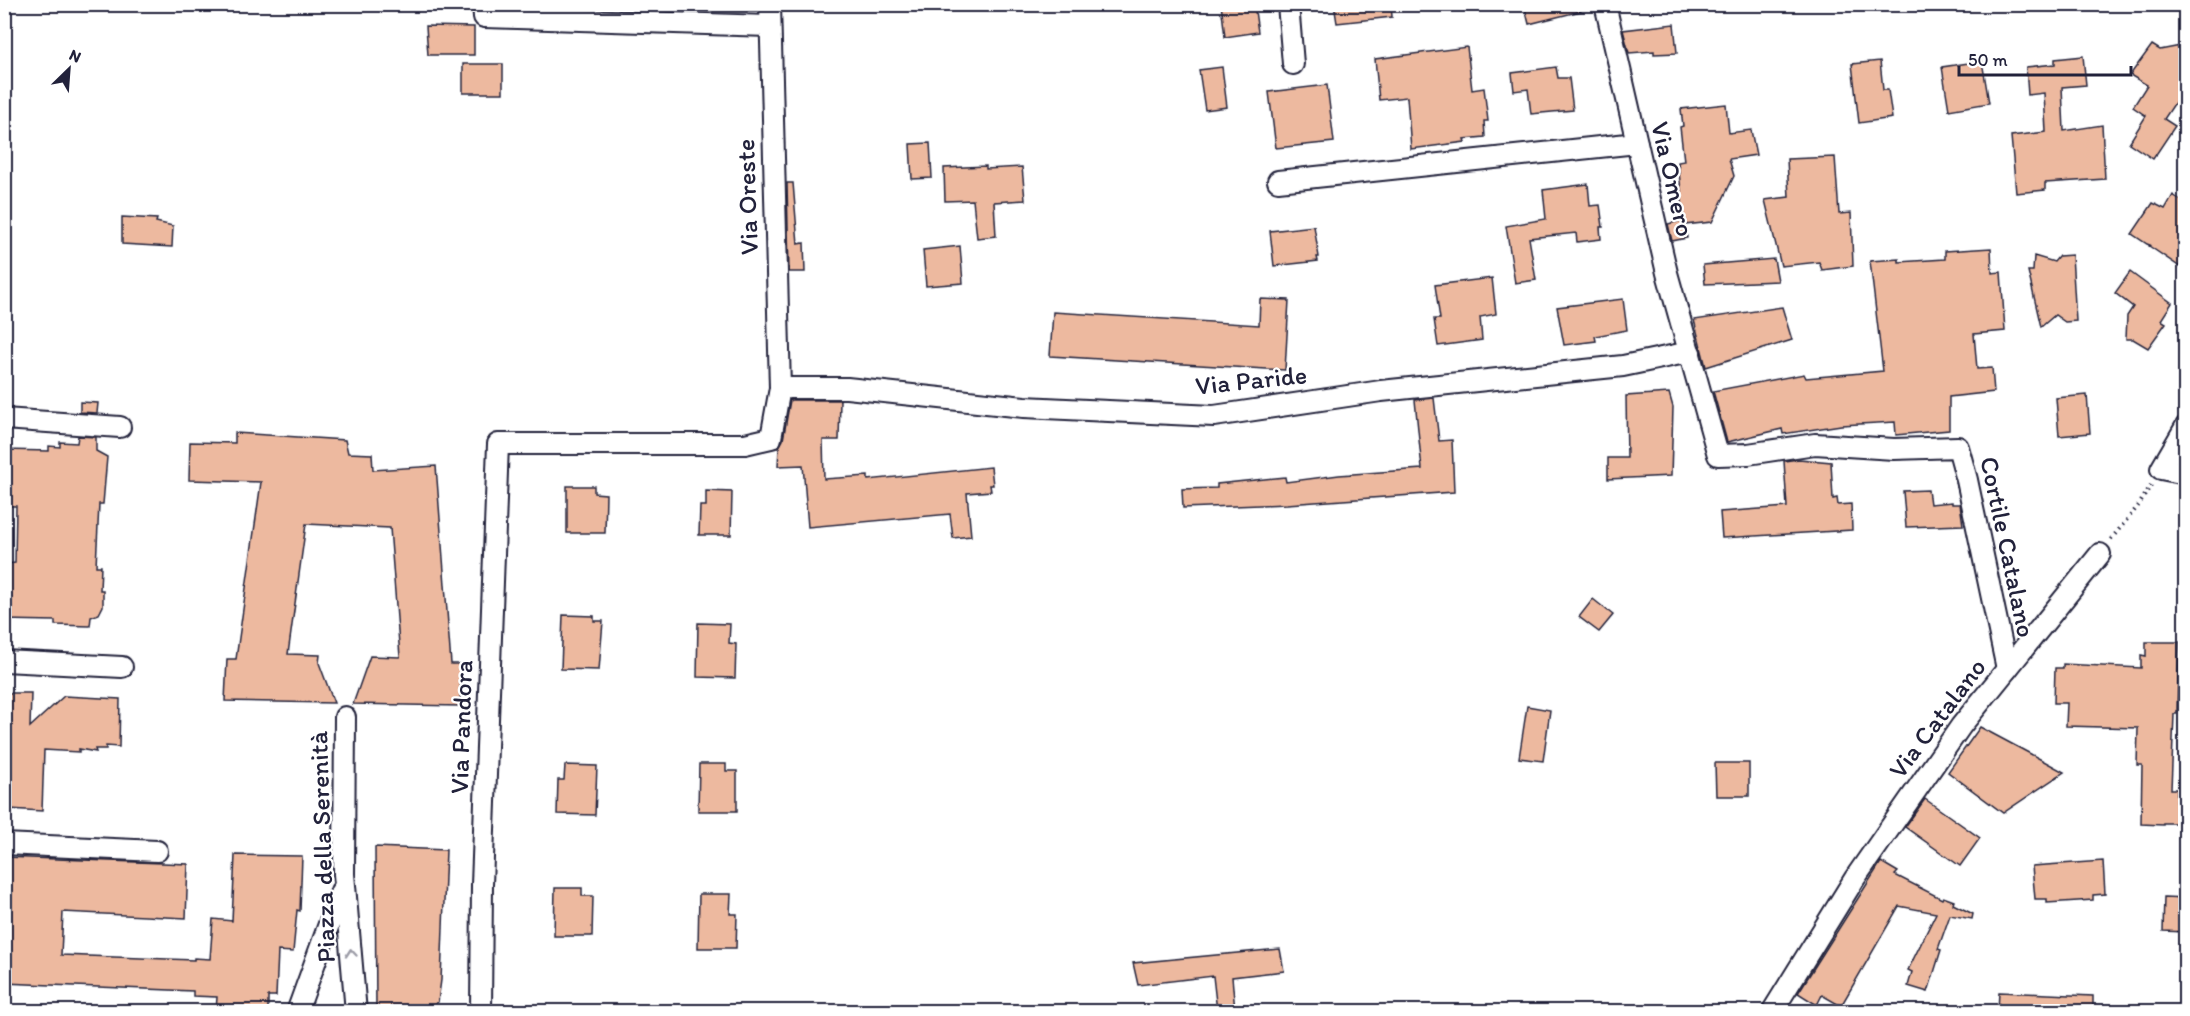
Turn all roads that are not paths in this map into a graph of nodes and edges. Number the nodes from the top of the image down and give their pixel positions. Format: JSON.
{"nodes":[{"id":1,"x":483,"y":4,"type":"edge"},
{"id":2,"x":770,"y":4,"type":"edge"},
{"id":3,"x":1288,"y":4,"type":"edge"},
{"id":4,"x":1605,"y":4,"type":"edge"},
{"id":5,"x":769,"y":26,"type":"junction"},
{"id":6,"x":1293,"y":64,"type":"dead end"},
{"id":7,"x":1637,"y":143,"type":"junction"},
{"id":8,"x":1278,"y":181,"type":"dead end"},
{"id":9,"x":1692,"y":358,"type":"junction"},
{"id":10,"x":780,"y":388,"type":"junction"},
{"id":11,"x":4,"y":419,"type":"edge"},
{"id":12,"x":2186,"y":426,"type":"edge"},
{"id":13,"x":120,"y":427,"type":"dead end"},
{"id":14,"x":498,"y":444,"type":"joint"},
{"id":15,"x":2186,"y":474,"type":"edge"},
{"id":16,"x":2100,"y":554,"type":"road end"},
{"id":17,"x":4,"y":661,"type":"edge"},
{"id":18,"x":122,"y":667,"type":"dead end"},
{"id":19,"x":2007,"y":669,"type":"junction"},
{"id":20,"x":345,"y":717,"type":"dead end"},
{"id":21,"x":4,"y":843,"type":"edge"},
{"id":22,"x":157,"y":851,"type":"dead end"},
{"id":23,"x":344,"y":874,"type":"junction"},
{"id":24,"x":297,"y":1011,"type":"edge"},
{"id":25,"x":356,"y":1011,"type":"edge"},
{"id":26,"x":481,"y":1011,"type":"edge"},
{"id":27,"x":1772,"y":1011,"type":"edge"}],
"edges":[{"from":1,"to":5,"type":"street"},
{"from":2,"to":5,"type":"street","name":"Via Oreste"},
{"from":3,"to":6,"type":"street"},
{"from":4,"to":7,"type":"street","name":"Via Omero"},
{"from":5,"to":10,"type":"street","name":"Via Oreste"},
{"from":7,"to":8,"type":"street"},
{"from":7,"to":9,"type":"street","name":"Via Omero"},
{"from":9,"to":10,"type":"street","name":"Via Paride"},
{"from":9,"to":19,"type":"street","name":"Cortile Catalano"},
{"from":10,"to":14,"type":"street","name":"Via Oreste"},
{"from":11,"to":13,"type":"street"},
{"from":12,"to":15,"type":"street"},
{"from":14,"to":26,"type":"street","name":"Via Pandora"},
{"from":16,"to":19,"type":"street","name":"Via Catalano"},
{"from":17,"to":18,"type":"street"},
{"from":19,"to":27,"type":"street","name":"Via Catalano"},
{"from":20,"to":23,"type":"street","name":"Piazza della Serenità"},
{"from":21,"to":22,"type":"street"},
{"from":23,"to":24,"type":"street"},
{"from":25,"to":23,"type":"street","name":"Piazza della Serenità","one_way":true}]}
